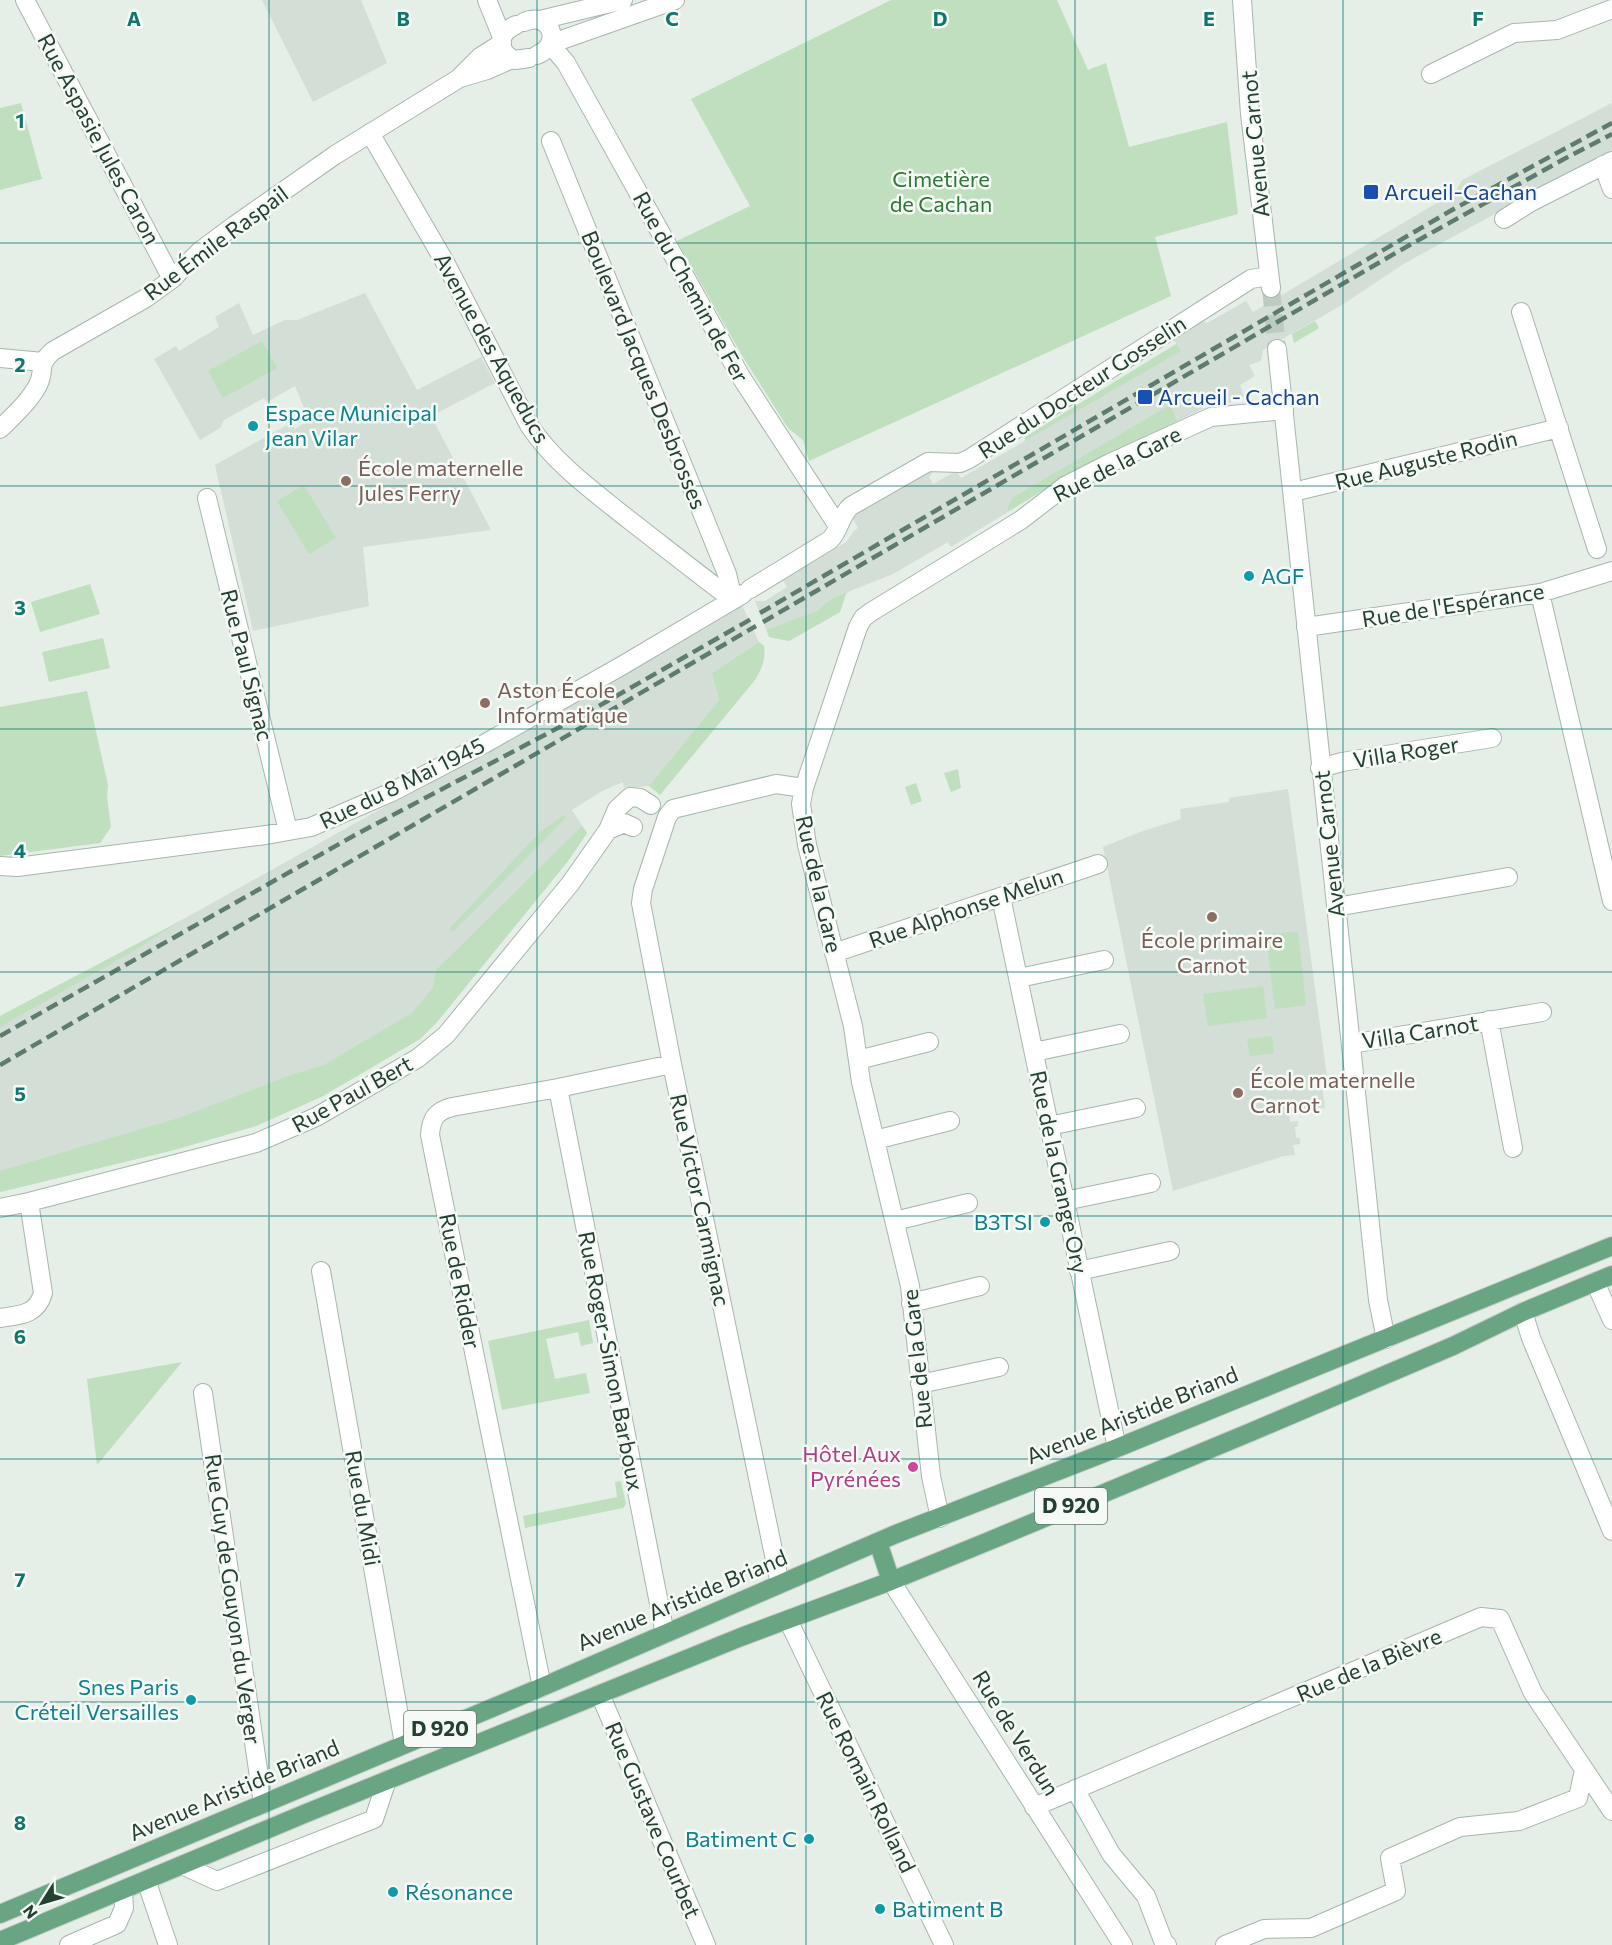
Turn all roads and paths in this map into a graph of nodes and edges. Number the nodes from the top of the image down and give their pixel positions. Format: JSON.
{"nodes":[{"id":1,"x":25,"y":0,"type":"edge"},
{"id":2,"x":487,"y":0,"type":"edge"},
{"id":3,"x":623,"y":0,"type":"edge"},
{"id":4,"x":675,"y":0,"type":"edge"},
{"id":5,"x":1242,"y":0,"type":"edge"},
{"id":6,"x":1612,"y":9,"type":"edge"},
{"id":7,"x":517,"y":29,"type":"junction"},
{"id":8,"x":532,"y":54,"type":"junction"},
{"id":9,"x":1431,"y":74,"type":"dead end"},
{"id":10,"x":458,"y":79,"type":"junction"},
{"id":11,"x":370,"y":133,"type":"junction"},
{"id":12,"x":551,"y":141,"type":"dead end"},
{"id":13,"x":1608,"y":163,"type":"edge"},
{"id":14,"x":1612,"y":189,"type":"edge"},
{"id":15,"x":1504,"y":219,"type":"dead end"},
{"id":16,"x":172,"y":279,"type":"junction"},
{"id":17,"x":1270,"y":282,"type":"joint"},
{"id":18,"x":1521,"y":312,"type":"dead end"},
{"id":19,"x":1277,"y":349,"type":"tunnel mouth"},
{"id":20,"x":0,"y":358,"type":"edge"},
{"id":21,"x":43,"y":362,"type":"junction"},
{"id":22,"x":1284,"y":410,"type":"junction"},
{"id":23,"x":1559,"y":428,"type":"junction"},
{"id":24,"x":0,"y":429,"type":"edge"},
{"id":25,"x":1293,"y":492,"type":"junction"},
{"id":26,"x":207,"y":498,"type":"dead end"},
{"id":27,"x":838,"y":526,"type":"junction"},
{"id":28,"x":1604,"y":547,"type":"edge"},
{"id":29,"x":1605,"y":573,"type":"edge"},
{"id":30,"x":1540,"y":592,"type":"junction"},
{"id":31,"x":742,"y":594,"type":"junction"},
{"id":32,"x":1306,"y":627,"type":"junction"},
{"id":33,"x":1492,"y":738,"type":"dead end"},
{"id":34,"x":1320,"y":768,"type":"junction"},
{"id":35,"x":804,"y":788,"type":"junction"},
{"id":36,"x":659,"y":811,"type":"junction"},
{"id":37,"x":608,"y":830,"type":"junction"},
{"id":38,"x":288,"y":831,"type":"junction"},
{"id":39,"x":657,"y":846,"type":"junction"},
{"id":40,"x":1098,"y":864,"type":"dead end"},
{"id":41,"x":0,"y":866,"type":"edge"},
{"id":42,"x":1508,"y":877,"type":"dead end"},
{"id":43,"x":1001,"y":897,"type":"junction"},
{"id":44,"x":1612,"y":901,"type":"edge"},
{"id":45,"x":1336,"y":906,"type":"junction"},
{"id":46,"x":834,"y":953,"type":"junction"},
{"id":47,"x":1104,"y":960,"type":"dead end"},
{"id":48,"x":1019,"y":978,"type":"junction"},
{"id":49,"x":1542,"y":1012,"type":"dead end"},
{"id":50,"x":1489,"y":1020,"type":"junction"},
{"id":51,"x":1120,"y":1034,"type":"dead end"},
{"id":52,"x":929,"y":1042,"type":"dead end"},
{"id":53,"x":1352,"y":1044,"type":"junction"},
{"id":54,"x":1034,"y":1052,"type":"junction"},
{"id":55,"x":858,"y":1060,"type":"junction"},
{"id":56,"x":672,"y":1064,"type":"junction"},
{"id":57,"x":558,"y":1089,"type":"junction"},
{"id":58,"x":1136,"y":1108,"type":"dead end"},
{"id":59,"x":950,"y":1121,"type":"dead end"},
{"id":60,"x":1049,"y":1125,"type":"junction"},
{"id":61,"x":875,"y":1140,"type":"junction"},
{"id":62,"x":1513,"y":1148,"type":"dead end"},
{"id":63,"x":1151,"y":1183,"type":"dead end"},
{"id":64,"x":1065,"y":1201,"type":"junction"},
{"id":65,"x":29,"y":1202,"type":"junction"},
{"id":66,"x":968,"y":1203,"type":"dead end"},
{"id":67,"x":0,"y":1208,"type":"edge"},
{"id":68,"x":895,"y":1221,"type":"junction"},
{"id":69,"x":1612,"y":1246,"type":"edge"},
{"id":70,"x":1170,"y":1251,"type":"dead end"},
{"id":71,"x":321,"y":1271,"type":"dead end"},
{"id":72,"x":1079,"y":1271,"type":"junction"},
{"id":73,"x":1604,"y":1278,"type":"edge"},
{"id":74,"x":980,"y":1286,"type":"dead end"},
{"id":75,"x":911,"y":1303,"type":"junction"},
{"id":76,"x":1523,"y":1312,"type":"junction"},
{"id":77,"x":0,"y":1318,"type":"edge"},
{"id":78,"x":1612,"y":1320,"type":"edge"},
{"id":79,"x":1386,"y":1339,"type":"junction"},
{"id":80,"x":999,"y":1367,"type":"dead end"},
{"id":81,"x":1397,"y":1370,"type":"junction"},
{"id":82,"x":920,"y":1384,"type":"junction"},
{"id":83,"x":203,"y":1393,"type":"dead end"},
{"id":84,"x":1117,"y":1448,"type":"junction"},
{"id":85,"x":940,"y":1518,"type":"junction"},
{"id":86,"x":1612,"y":1531,"type":"edge"},
{"id":87,"x":878,"y":1542,"type":"junction"},
{"id":88,"x":891,"y":1581,"type":"junction"},
{"id":89,"x":780,"y":1584,"type":"junction"},
{"id":90,"x":788,"y":1620,"type":"junction"},
{"id":91,"x":665,"y":1634,"type":"junction"},
{"id":92,"x":542,"y":1687,"type":"junction"},
{"id":93,"x":600,"y":1694,"type":"junction"},
{"id":94,"x":404,"y":1744,"type":"junction"},
{"id":95,"x":1584,"y":1770,"type":"junction"},
{"id":96,"x":387,"y":1780,"type":"junction"},
{"id":97,"x":1075,"y":1789,"type":"junction"},
{"id":98,"x":263,"y":1804,"type":"junction"},
{"id":99,"x":1034,"y":1807,"type":"junction"},
{"id":100,"x":1612,"y":1811,"type":"edge"},
{"id":101,"x":182,"y":1865,"type":"junction"},
{"id":102,"x":146,"y":1880,"type":"junction"},
{"id":103,"x":123,"y":1890,"type":"junction"},
{"id":104,"x":0,"y":1914,"type":"edge"},
{"id":105,"x":0,"y":1941,"type":"edge"},
{"id":106,"x":69,"y":1945,"type":"edge"},
{"id":107,"x":168,"y":1945,"type":"edge"},
{"id":108,"x":706,"y":1945,"type":"edge"},
{"id":109,"x":944,"y":1945,"type":"edge"},
{"id":110,"x":1123,"y":1945,"type":"edge"},
{"id":111,"x":1167,"y":1945,"type":"edge"},
{"id":112,"x":1225,"y":1945,"type":"edge"}],
"edges":[{"from":1,"to":16,"type":"street","name":"Rue Aspasie Jules Caron"},
{"from":2,"to":7,"type":"street"},
{"from":3,"to":7,"type":"street"},
{"from":4,"to":8,"type":"street","name":"Rue Émile Raspail"},
{"from":5,"to":17,"type":"street","name":"Avenue Carnot"},
{"from":6,"to":9,"type":"street"},
{"from":7,"to":8,"type":"street"},
{"from":7,"to":8,"type":"street"},
{"from":7,"to":10,"type":"street","name":"Rue Émile Raspail"},
{"from":8,"to":10,"type":"street","name":"Rue Émile Raspail"},
{"from":8,"to":27,"type":"street","name":"Rue du Chemin de Fer"},
{"from":10,"to":11,"type":"street","name":"Rue Émile Raspail"},
{"from":11,"to":16,"type":"street","name":"Rue Émile Raspail"},
{"from":11,"to":31,"type":"street","name":"Avenue des Aqueducs"},
{"from":12,"to":31,"type":"street","name":"Boulevard Jacques Desbrosses"},
{"from":13,"to":14,"type":"street"},
{"from":13,"to":15,"type":"street"},
{"from":16,"to":21,"type":"street","name":"Rue Émile Raspail"},
{"from":17,"to":27,"type":"street","name":"Rue du Docteur Gosselin"},
{"from":18,"to":23,"type":"street"},
{"from":19,"to":22,"type":"street","name":"Avenue Carnot"},
{"from":20,"to":21,"type":"street"},
{"from":21,"to":24,"type":"street"},
{"from":22,"to":25,"type":"street","name":"Avenue Carnot"},
{"from":22,"to":35,"type":"street","name":"Rue de la Gare"},
{"from":23,"to":25,"type":"street","name":"Rue Auguste Rodin"},
{"from":23,"to":28,"type":"street"},
{"from":25,"to":32,"type":"street","name":"Avenue Carnot"},
{"from":26,"to":38,"type":"street","name":"Rue Paul Signac"},
{"from":27,"to":31,"type":"street","name":"Rue du Docteur Gosselin"},
{"from":28,"to":29,"type":"street"},
{"from":29,"to":30,"type":"street","name":"Rue de l'Espérance"},
{"from":30,"to":32,"type":"street","name":"Rue de l'Espérance"},
{"from":30,"to":44,"type":"street"},
{"from":31,"to":38,"type":"street","name":"Rue du 8 Mai 1945"},
{"from":32,"to":34,"type":"street","name":"Avenue Carnot"},
{"from":33,"to":34,"type":"street","name":"Villa Roger"},
{"from":34,"to":45,"type":"street","name":"Avenue Carnot"},
{"from":35,"to":36,"type":"street"},
{"from":35,"to":46,"type":"street","name":"Rue de la Gare"},
{"from":36,"to":37,"type":"street","name":"Rue Paul Bert"},
{"from":36,"to":39,"type":"street","name":"Rue Victor Carmignac"},
{"from":37,"to":39,"type":"street"},
{"from":37,"to":65,"type":"street","name":"Rue Paul Bert"},
{"from":38,"to":41,"type":"street","name":"Rue du 8 Mai 1945"},
{"from":39,"to":56,"type":"street","name":"Rue Victor Carmignac"},
{"from":40,"to":43,"type":"street","name":"Rue Alphonse Melun"},
{"from":42,"to":45,"type":"street"},
{"from":43,"to":46,"type":"street","name":"Rue Alphonse Melun"},
{"from":43,"to":48,"type":"street","name":"Rue de la Grange Ory"},
{"from":45,"to":53,"type":"street","name":"Avenue Carnot"},
{"from":46,"to":55,"type":"street","name":"Rue de la Gare"},
{"from":47,"to":48,"type":"street"},
{"from":48,"to":54,"type":"street","name":"Rue de la Grange Ory"},
{"from":49,"to":50,"type":"street","name":"Villa Carnot"},
{"from":50,"to":53,"type":"street","name":"Villa Carnot"},
{"from":50,"to":62,"type":"street","name":"Villa Carnot"},
{"from":51,"to":54,"type":"street"},
{"from":52,"to":55,"type":"street"},
{"from":53,"to":79,"type":"street","name":"Avenue Carnot"},
{"from":54,"to":60,"type":"street","name":"Rue de la Grange Ory"},
{"from":55,"to":61,"type":"street","name":"Rue de la Gare"},
{"from":56,"to":57,"type":"street","name":"Rue de Ridder"},
{"from":56,"to":89,"type":"street","name":"Rue Victor Carmignac"},
{"from":57,"to":91,"type":"street","name":"Rue Roger-Simon Barboux"},
{"from":57,"to":92,"type":"street","name":"Rue de Ridder"},
{"from":58,"to":60,"type":"street"},
{"from":59,"to":61,"type":"street"},
{"from":60,"to":64,"type":"street","name":"Rue de la Grange Ory"},
{"from":61,"to":68,"type":"street","name":"Rue de la Gare"},
{"from":63,"to":64,"type":"street"},
{"from":64,"to":72,"type":"street","name":"Rue de la Grange Ory"},
{"from":65,"to":67,"type":"street","name":"Rue Paul Bert"},
{"from":65,"to":77,"type":"street"},
{"from":66,"to":68,"type":"street"},
{"from":68,"to":75,"type":"street","name":"Rue de la Gare"},
{"from":69,"to":79,"type":"main road","name":"Avenue Aristide Briand","number":"D 920"},
{"from":70,"to":72,"type":"street"},
{"from":71,"to":94,"type":"street","name":"Rue du Midi"},
{"from":72,"to":84,"type":"street","name":"Rue de la Grange Ory"},
{"from":73,"to":76,"type":"main road","number":"D 920"},
{"from":73,"to":78,"type":"street"},
{"from":74,"to":75,"type":"street"},
{"from":75,"to":82,"type":"street","name":"Rue de la Gare"},
{"from":76,"to":81,"type":"main road","number":"D 920"},
{"from":76,"to":86,"type":"street"},
{"from":79,"to":81,"type":"main road"},
{"from":79,"to":84,"type":"main road","name":"Avenue Aristide Briand","number":"D 920"},
{"from":80,"to":82,"type":"street"},
{"from":81,"to":88,"type":"main road","number":"D 920"},
{"from":82,"to":85,"type":"street","name":"Rue de la Gare"},
{"from":83,"to":98,"type":"street","name":"Rue Guy de Gouyon du Verger"},
{"from":84,"to":85,"type":"main road","name":"Avenue Aristide Briand","number":"D 920"},
{"from":85,"to":87,"type":"main road","name":"Avenue Aristide Briand","number":"D 920"},
{"from":87,"to":88,"type":"main road","name":"Rue de Verdun"},
{"from":87,"to":89,"type":"main road","name":"Avenue Aristide Briand","number":"D 920"},
{"from":88,"to":90,"type":"main road","number":"D 920"},
{"from":88,"to":99,"type":"street","name":"Rue de Verdun"},
{"from":89,"to":91,"type":"main road","name":"Avenue Aristide Briand","number":"D 920"},
{"from":90,"to":93,"type":"main road","number":"D 920"},
{"from":90,"to":109,"type":"street","name":"Rue Romain Rolland"},
{"from":91,"to":92,"type":"main road","name":"Avenue Aristide Briand","number":"D 920"},
{"from":92,"to":94,"type":"main road","name":"Avenue Aristide Briand","number":"D 920"},
{"from":93,"to":96,"type":"main road","number":"D 920"},
{"from":93,"to":108,"type":"street","name":"Rue Gustave Courbet"},
{"from":94,"to":98,"type":"main road","name":"Avenue Aristide Briand","number":"D 920"},
{"from":95,"to":97,"type":"street","name":"Rue de la Bièvre"},
{"from":95,"to":100,"type":"street","name":"Rue de la Bièvre"},
{"from":95,"to":112,"type":"street"},
{"from":96,"to":101,"type":"main road","number":"D 920"},
{"from":96,"to":101,"type":"street"},
{"from":97,"to":99,"type":"street","name":"Rue de la Bièvre"},
{"from":97,"to":111,"type":"street"},
{"from":98,"to":104,"type":"main road","name":"Avenue Aristide Briand","number":"D 920"},
{"from":99,"to":110,"type":"street","name":"Rue de Verdun"},
{"from":101,"to":102,"type":"main road","number":"D 920"},
{"from":102,"to":103,"type":"main road","number":"D 920"},
{"from":102,"to":107,"type":"street"},
{"from":103,"to":105,"type":"main road","number":"D 920"},
{"from":103,"to":106,"type":"street"}]}
